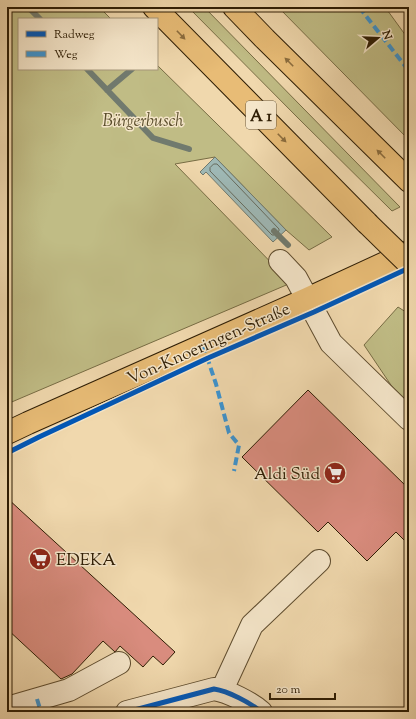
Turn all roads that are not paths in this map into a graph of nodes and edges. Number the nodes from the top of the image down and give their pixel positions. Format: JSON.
{"nodes":[{"id":1,"x":154,"y":7,"type":"edge"},
{"id":2,"x":234,"y":7,"type":"edge"},
{"id":3,"x":409,"y":181,"type":"edge"},
{"id":4,"x":409,"y":252,"type":"edge"},
{"id":5,"x":280,"y":261,"type":"dead end"},
{"id":6,"x":409,"y":264,"type":"edge"},
{"id":7,"x":307,"y":299,"type":"junction"},
{"id":8,"x":409,"y":420,"type":"edge"},
{"id":9,"x":7,"y":434,"type":"edge"},
{"id":10,"x":319,"y":561,"type":"dead end"},
{"id":11,"x":119,"y":663,"type":"dead end"},
{"id":12,"x":222,"y":690,"type":"junction"},
{"id":13,"x":164,"y":707,"type":"edge"},
{"id":14,"x":7,"y":708,"type":"edge"},
{"id":15,"x":127,"y":712,"type":"edge"},
{"id":16,"x":261,"y":712,"type":"edge"}],
"edges":[{"from":1,"to":6,"type":"main road","number":"A 1","one_way":true,"bridge":true},
{"from":3,"to":2,"type":"main road","one_way":true},
{"from":4,"to":7,"type":"main road","name":"Von-Knoeringen-Straße"},
{"from":5,"to":7,"type":"street"},
{"from":7,"to":8,"type":"street"},
{"from":7,"to":9,"type":"main road","name":"Von-Knoeringen-Straße"},
{"from":10,"to":12,"type":"street"},
{"from":11,"to":14,"type":"street"},
{"from":12,"to":13,"type":"street"},
{"from":12,"to":16,"type":"street"},
{"from":13,"to":15,"type":"street"}]}
